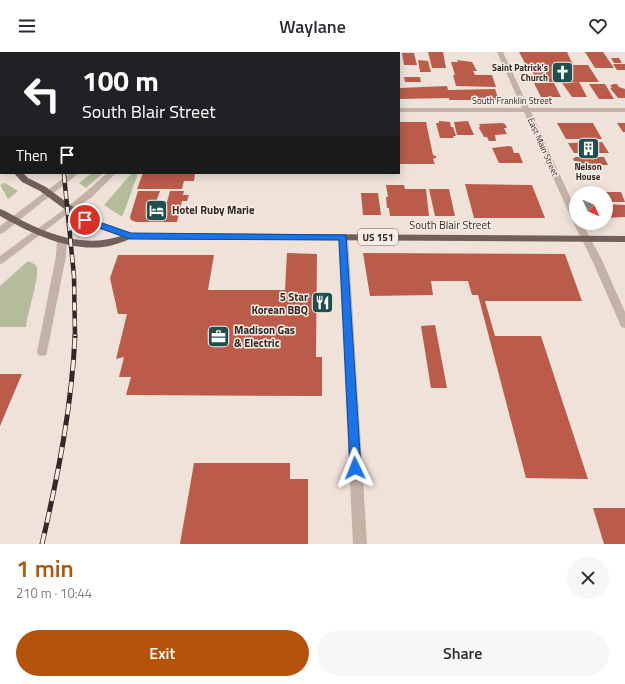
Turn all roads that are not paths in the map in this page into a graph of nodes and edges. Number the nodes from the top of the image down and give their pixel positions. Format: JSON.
{"nodes":[{"id":1,"x":500,"y":52,"type":"edge"},
{"id":2,"x":400,"y":110,"type":"edge"},
{"id":3,"x":526,"y":110,"type":"junction"},
{"id":4,"x":625,"y":110,"type":"edge"},
{"id":5,"x":19,"y":174,"type":"edge"},
{"id":6,"x":74,"y":174,"type":"edge"},
{"id":7,"x":111,"y":174,"type":"edge"},
{"id":8,"x":49,"y":193,"type":"junction"},
{"id":9,"x":569,"y":205,"type":"edge"},
{"id":10,"x":68,"y":209,"type":"junction"},
{"id":11,"x":0,"y":212,"type":"edge"},
{"id":12,"x":15,"y":220,"type":"junction"},
{"id":13,"x":582,"y":230,"type":"edge"},
{"id":14,"x":38,"y":231,"type":"junction"},
{"id":15,"x":0,"y":232,"type":"edge"},
{"id":16,"x":130,"y":236,"type":"junction"},
{"id":17,"x":343,"y":237,"type":"junction"},
{"id":18,"x":586,"y":238,"type":"junction"},
{"id":19,"x":625,"y":238,"type":"edge"},
{"id":20,"x":62,"y":241,"type":"junction"},
{"id":21,"x":0,"y":261,"type":"edge"},
{"id":22,"x":625,"y":324,"type":"edge"},
{"id":23,"x":42,"y":352,"type":"dead end"},
{"id":24,"x":360,"y":544,"type":"edge"}],
"edges":[{"from":1,"to":3,"type":"street","name":"East Main Street"},
{"from":2,"to":3,"type":"street","name":"South Franklin Street"},
{"from":3,"to":4,"type":"street","name":"South Franklin Street"},
{"from":3,"to":9,"type":"street","name":"East Main Street"},
{"from":5,"to":8,"type":"main road","number":"US 151"},
{"from":6,"to":8,"type":"street"},
{"from":7,"to":10,"type":"street"},
{"from":8,"to":10,"type":"main road","number":"US 151"},
{"from":8,"to":12,"type":"street"},
{"from":10,"to":14,"type":"street"},
{"from":10,"to":16,"type":"main road","name":"South Blair Street","number":"US 151"},
{"from":11,"to":12,"type":"main road","number":"US 151"},
{"from":12,"to":14,"type":"main road","number":"US 151"},
{"from":12,"to":15,"type":"street"},
{"from":13,"to":18,"type":"street"},
{"from":14,"to":20,"type":"main road","name":"South Blair Street","number":"US 151"},
{"from":14,"to":21,"type":"street"},
{"from":16,"to":17,"type":"main road","name":"South Blair Street","number":"US 151"},
{"from":16,"to":20,"type":"main road","name":"South Blair Street","number":"US 151"},
{"from":17,"to":18,"type":"main road","name":"South Blair Street","number":"US 151"},
{"from":17,"to":24,"type":"street"},
{"from":18,"to":19,"type":"main road","name":"South Blair Street","number":"US 151"},
{"from":18,"to":22,"type":"street"},
{"from":20,"to":23,"type":"street"}]}
